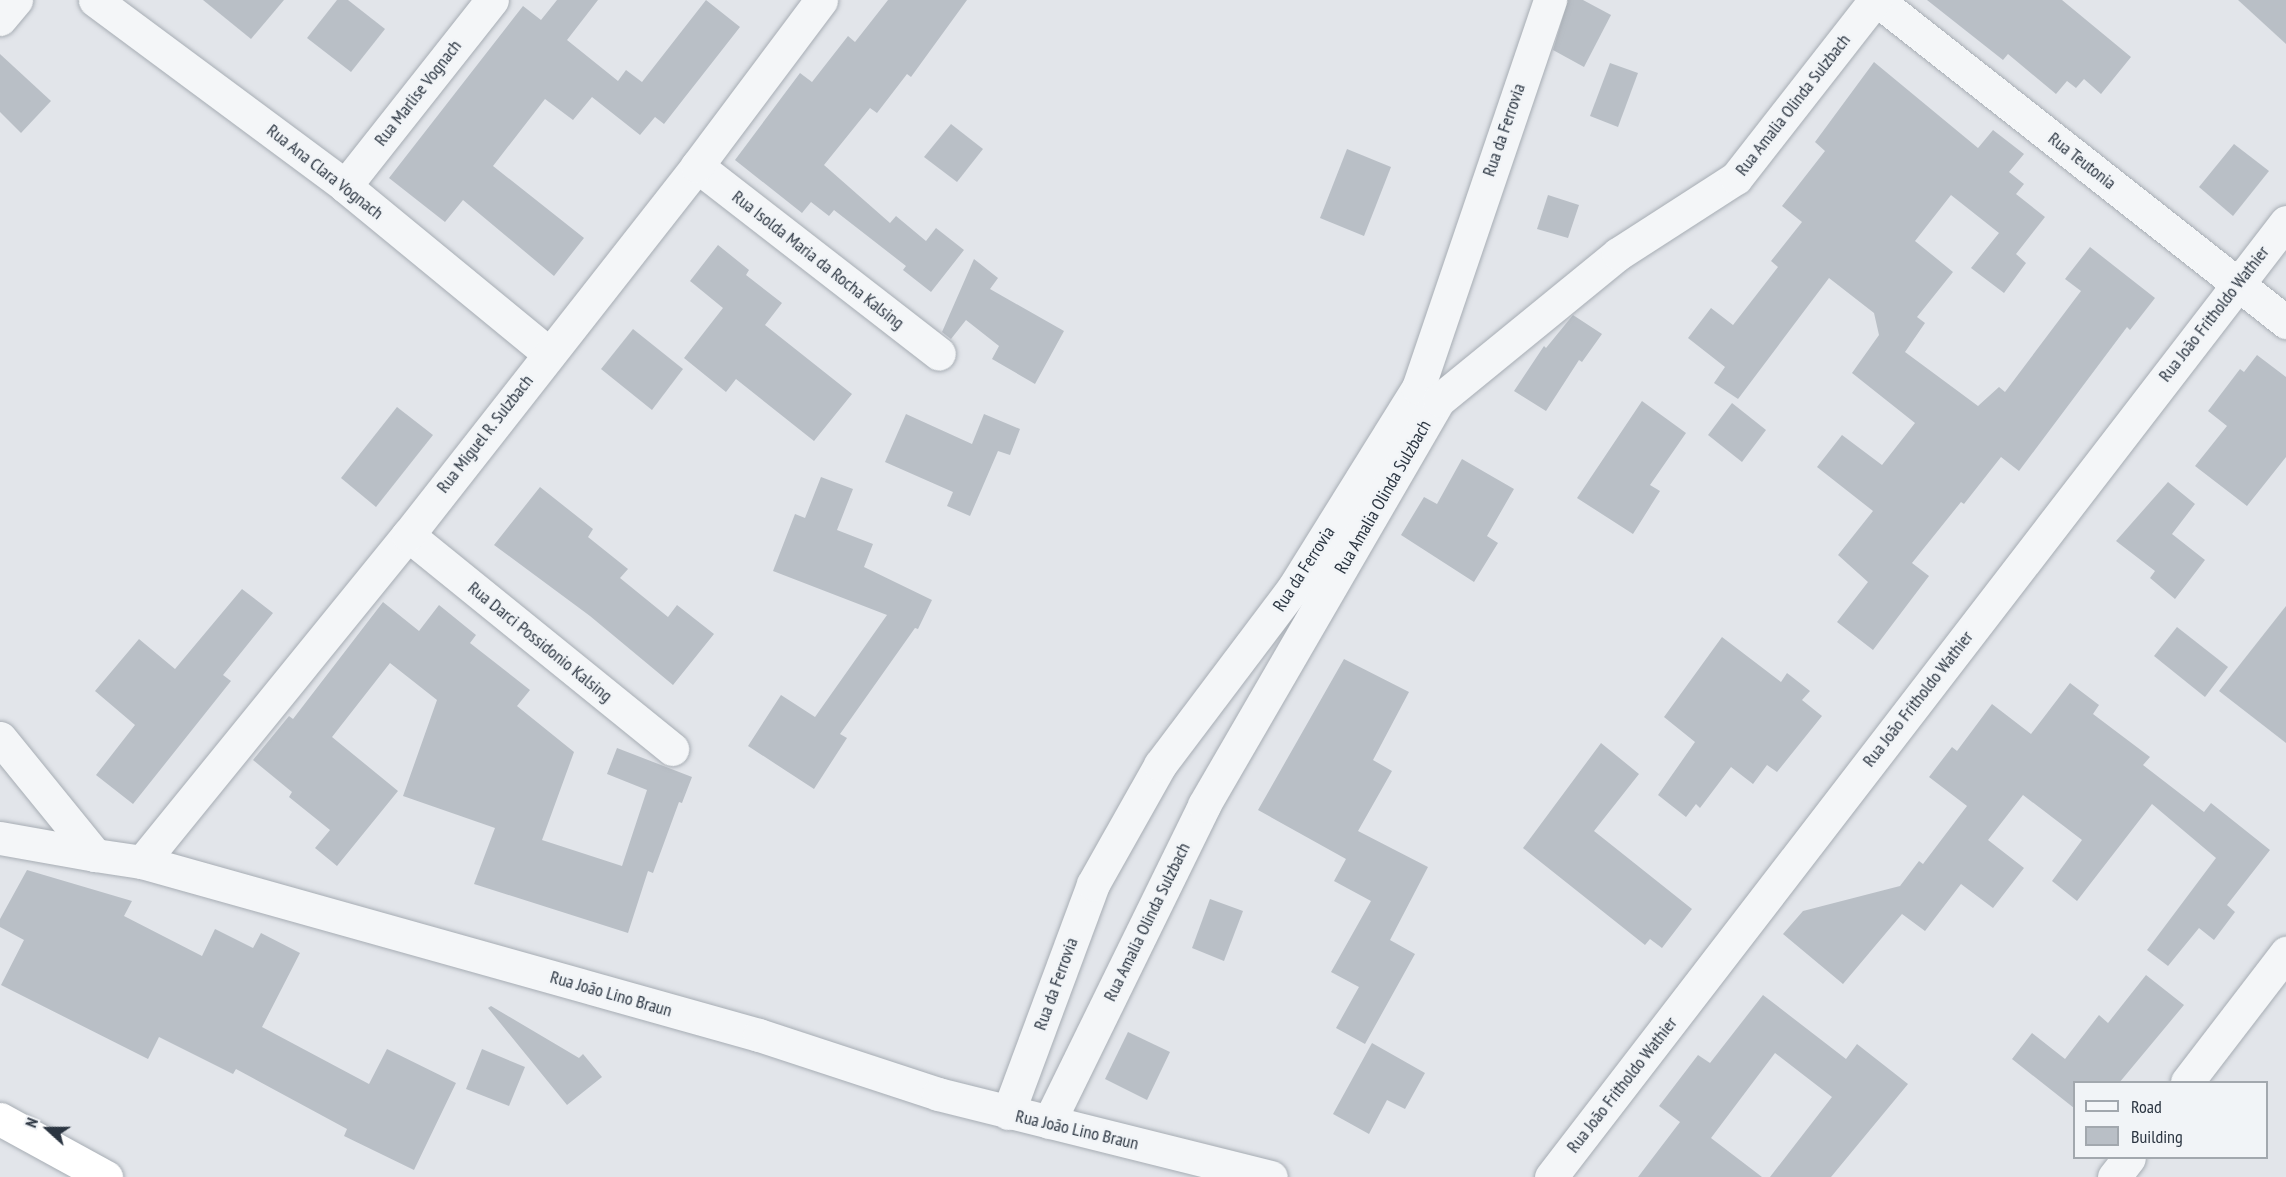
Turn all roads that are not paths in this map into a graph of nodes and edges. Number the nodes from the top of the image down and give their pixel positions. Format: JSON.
{"nodes":[{"id":1,"x":16,"y":0,"type":"edge"},
{"id":2,"x":95,"y":0,"type":"edge"},
{"id":3,"x":492,"y":0,"type":"edge"},
{"id":4,"x":821,"y":0,"type":"edge"},
{"id":5,"x":1550,"y":0,"type":"edge"},
{"id":6,"x":1876,"y":0,"type":"edge"},
{"id":7,"x":0,"y":19,"type":"edge"},
{"id":8,"x":697,"y":166,"type":"junction"},
{"id":9,"x":345,"y":186,"type":"junction"},
{"id":10,"x":2286,"y":222,"type":"edge"},
{"id":11,"x":2238,"y":283,"type":"junction"},
{"id":12,"x":2286,"y":322,"type":"edge"},
{"id":13,"x":548,"y":353,"type":"junction"},
{"id":14,"x":939,"y":354,"type":"dead end"},
{"id":15,"x":1428,"y":394,"type":"junction"},
{"id":16,"x":408,"y":535,"type":"junction"},
{"id":17,"x":0,"y":738,"type":"edge"},
{"id":18,"x":672,"y":749,"type":"dead end"},
{"id":19,"x":0,"y":838,"type":"edge"},
{"id":20,"x":95,"y":855,"type":"junction"},
{"id":21,"x":142,"y":862,"type":"junction"},
{"id":22,"x":2286,"y":953,"type":"edge"},
{"id":23,"x":2189,"y":1081,"type":"edge"},
{"id":24,"x":1008,"y":1113,"type":"junction"},
{"id":25,"x":0,"y":1119,"type":"edge"},
{"id":26,"x":1049,"y":1122,"type":"junction"},
{"id":27,"x":2128,"y":1159,"type":"edge"},
{"id":28,"x":106,"y":1177,"type":"edge"},
{"id":29,"x":1271,"y":1177,"type":"edge"},
{"id":30,"x":1551,"y":1177,"type":"edge"},
{"id":31,"x":2114,"y":1177,"type":"edge"}],
"edges":[{"from":1,"to":7,"type":"street"},
{"from":2,"to":9,"type":"street","name":"Rua Ana Clara Vognach"},
{"from":3,"to":9,"type":"street","name":"Rua Marlise Vognach"},
{"from":4,"to":8,"type":"street","name":"Rua Miguel R. Sulzbach"},
{"from":5,"to":15,"type":"street","name":"Rua da Ferrovia"},
{"from":6,"to":11,"type":"street","name":"Rua Teutonia"},
{"from":6,"to":15,"type":"street","name":"Rua Amalia Olinda Sulzbach"},
{"from":8,"to":13,"type":"street","name":"Rua Miguel R. Sulzbach"},
{"from":8,"to":14,"type":"street","name":"Rua Isolda Maria da Rocha Kalsing"},
{"from":9,"to":13,"type":"street","name":"Rua Ana Clara Vognach"},
{"from":10,"to":11,"type":"street","name":"Rua João Fritholdo Wathier"},
{"from":11,"to":12,"type":"street","name":"Rua Teutonia"},
{"from":11,"to":30,"type":"street","name":"Rua João Fritholdo Wathier"},
{"from":13,"to":16,"type":"street","name":"Rua Miguel R. Sulzbach"},
{"from":15,"to":24,"type":"street","name":"Rua da Ferrovia"},
{"from":15,"to":26,"type":"street","name":"Rua Amalia Olinda Sulzbach"},
{"from":16,"to":18,"type":"street","name":"Rua Darci Possidonio Kalsing"},
{"from":16,"to":21,"type":"street","name":"Rua Miguel R. Sulzbach"},
{"from":17,"to":20,"type":"street"},
{"from":19,"to":20,"type":"street","name":"Rua João Lino Braun"},
{"from":20,"to":21,"type":"street","name":"Rua João Lino Braun"},
{"from":21,"to":24,"type":"street","name":"Rua João Lino Braun"},
{"from":22,"to":23,"type":"street"},
{"from":24,"to":26,"type":"street","name":"Rua João Lino Braun"},
{"from":25,"to":28,"type":"highway"},
{"from":26,"to":29,"type":"street","name":"Rua João Lino Braun"},
{"from":27,"to":31,"type":"street"}]}
